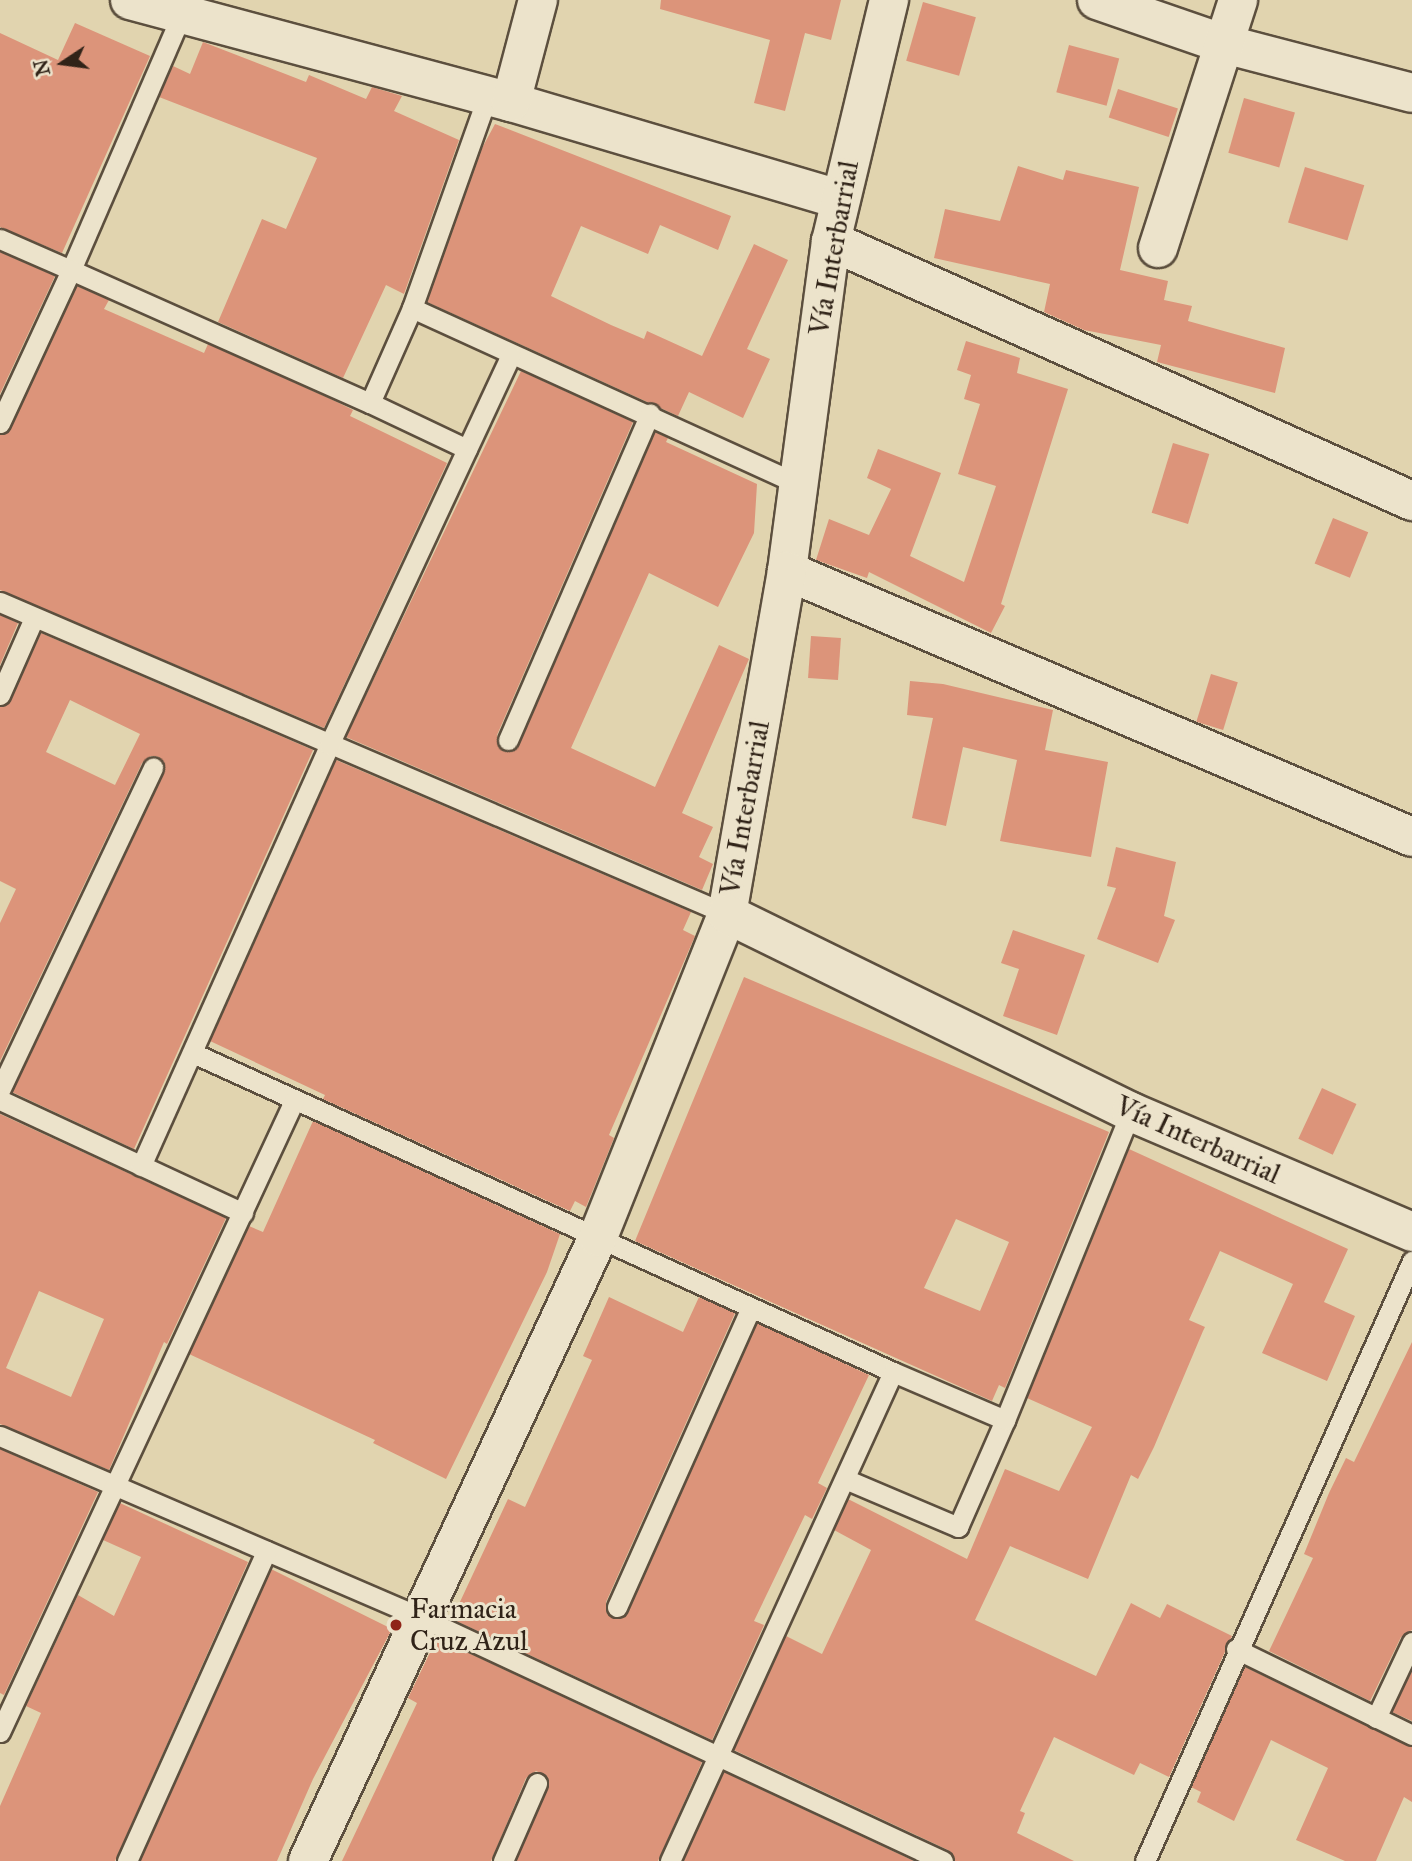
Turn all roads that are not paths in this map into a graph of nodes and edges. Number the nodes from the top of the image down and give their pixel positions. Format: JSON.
{"nodes":[{"id":1,"x":130,"y":0,"type":"edge"},
{"id":2,"x":538,"y":0,"type":"edge"},
{"id":3,"x":888,"y":0,"type":"edge"},
{"id":4,"x":1097,"y":0,"type":"edge"},
{"id":5,"x":1238,"y":0,"type":"edge"},
{"id":6,"x":184,"y":7,"type":"edge"},
{"id":7,"x":1224,"y":44,"type":"junction"},
{"id":8,"x":1412,"y":93,"type":"edge"},
{"id":9,"x":499,"y":99,"type":"junction"},
{"id":10,"x":839,"y":199,"type":"junction"},
{"id":11,"x":0,"y":239,"type":"edge"},
{"id":12,"x":831,"y":241,"type":"junction"},
{"id":13,"x":1158,"y":248,"type":"dead end"},
{"id":14,"x":71,"y":270,"type":"junction"},
{"id":15,"x":412,"y":308,"type":"junction"},
{"id":16,"x":511,"y":355,"type":"junction"},
{"id":17,"x":370,"y":403,"type":"junction"},
{"id":18,"x":650,"y":414,"type":"junction"},
{"id":19,"x":0,"y":423,"type":"edge"},
{"id":20,"x":467,"y":449,"type":"junction"},
{"id":21,"x":798,"y":484,"type":"junction"},
{"id":22,"x":1412,"y":501,"type":"edge"},
{"id":23,"x":787,"y":571,"type":"junction"},
{"id":24,"x":0,"y":602,"type":"edge"},
{"id":25,"x":34,"y":618,"type":"junction"},
{"id":26,"x":0,"y":695,"type":"edge"},
{"id":27,"x":508,"y":740,"type":"dead end"},
{"id":28,"x":329,"y":745,"type":"junction"},
{"id":29,"x":153,"y":768,"type":"dead end"},
{"id":30,"x":1412,"y":837,"type":"edge"},
{"id":31,"x":727,"y":914,"type":"junction"},
{"id":32,"x":193,"y":1053,"type":"junction"},
{"id":33,"x":0,"y":1090,"type":"edge"},
{"id":34,"x":0,"y":1100,"type":"edge"},
{"id":35,"x":294,"y":1101,"type":"junction"},
{"id":36,"x":1131,"y":1112,"type":"junction"},
{"id":37,"x":141,"y":1166,"type":"junction"},
{"id":38,"x":243,"y":1213,"type":"junction"},
{"id":39,"x":1412,"y":1232,"type":"edge"},
{"id":40,"x":598,"y":1237,"type":"junction"},
{"id":41,"x":1412,"y":1261,"type":"edge"},
{"id":42,"x":750,"y":1309,"type":"junction"},
{"id":43,"x":893,"y":1372,"type":"junction"},
{"id":44,"x":1005,"y":1420,"type":"junction"},
{"id":45,"x":0,"y":1436,"type":"edge"},
{"id":46,"x":845,"y":1479,"type":"junction"},
{"id":47,"x":118,"y":1487,"type":"junction"},
{"id":48,"x":266,"y":1551,"type":"junction"},
{"id":49,"x":617,"y":1607,"type":"dead end"},
{"id":50,"x":420,"y":1617,"type":"junction"},
{"id":51,"x":1412,"y":1642,"type":"edge"},
{"id":52,"x":1236,"y":1649,"type":"junction"},
{"id":53,"x":1376,"y":1718,"type":"junction"},
{"id":54,"x":0,"y":1732,"type":"edge"},
{"id":55,"x":1412,"y":1735,"type":"edge"},
{"id":56,"x":718,"y":1758,"type":"junction"},
{"id":57,"x":537,"y":1783,"type":"dead end"},
{"id":58,"x":127,"y":1861,"type":"edge"},
{"id":59,"x":308,"y":1861,"type":"edge"},
{"id":60,"x":503,"y":1861,"type":"edge"},
{"id":61,"x":670,"y":1861,"type":"edge"},
{"id":62,"x":943,"y":1861,"type":"edge"},
{"id":63,"x":1144,"y":1861,"type":"edge"}],
"edges":[{"from":1,"to":6,"type":"street"},
{"from":2,"to":9,"type":"street"},
{"from":3,"to":10,"type":"street","name":"Vía Interbarrial"},
{"from":4,"to":7,"type":"street"},
{"from":5,"to":7,"type":"street"},
{"from":6,"to":9,"type":"street"},
{"from":6,"to":14,"type":"lane"},
{"from":7,"to":8,"type":"street"},
{"from":7,"to":13,"type":"street"},
{"from":9,"to":10,"type":"street"},
{"from":9,"to":15,"type":"lane"},
{"from":10,"to":12,"type":"street","name":"Vía Interbarrial"},
{"from":11,"to":14,"type":"lane"},
{"from":12,"to":21,"type":"street","name":"Vía Interbarrial"},
{"from":12,"to":22,"type":"street"},
{"from":14,"to":17,"type":"lane"},
{"from":14,"to":19,"type":"lane"},
{"from":15,"to":16,"type":"lane"},
{"from":15,"to":17,"type":"lane"},
{"from":16,"to":18,"type":"lane"},
{"from":16,"to":20,"type":"lane"},
{"from":17,"to":20,"type":"lane"},
{"from":18,"to":21,"type":"lane"},
{"from":18,"to":27,"type":"lane"},
{"from":20,"to":28,"type":"lane"},
{"from":21,"to":23,"type":"street","name":"Vía Interbarrial"},
{"from":23,"to":30,"type":"street"},
{"from":23,"to":31,"type":"street","name":"Vía Interbarrial"},
{"from":24,"to":25,"type":"lane"},
{"from":25,"to":26,"type":"lane"},
{"from":25,"to":28,"type":"lane"},
{"from":28,"to":31,"type":"lane"},
{"from":28,"to":32,"type":"lane"},
{"from":29,"to":33,"type":"lane"},
{"from":31,"to":36,"type":"street","name":"Vía Interbarrial"},
{"from":31,"to":40,"type":"street"},
{"from":32,"to":35,"type":"lane"},
{"from":32,"to":37,"type":"lane"},
{"from":34,"to":37,"type":"lane"},
{"from":35,"to":38,"type":"lane"},
{"from":35,"to":40,"type":"lane"},
{"from":36,"to":39,"type":"street","name":"Vía Interbarrial"},
{"from":36,"to":44,"type":"lane"},
{"from":37,"to":38,"type":"lane"},
{"from":38,"to":47,"type":"lane"},
{"from":40,"to":42,"type":"lane"},
{"from":40,"to":50,"type":"street"},
{"from":41,"to":52,"type":"lane"},
{"from":42,"to":43,"type":"lane"},
{"from":42,"to":49,"type":"lane"},
{"from":43,"to":44,"type":"lane"},
{"from":43,"to":46,"type":"lane"},
{"from":44,"to":46,"type":"lane"},
{"from":45,"to":47,"type":"lane"},
{"from":46,"to":56,"type":"lane"},
{"from":47,"to":48,"type":"lane"},
{"from":47,"to":54,"type":"lane"},
{"from":48,"to":50,"type":"lane"},
{"from":48,"to":58,"type":"lane"},
{"from":50,"to":56,"type":"lane"},
{"from":50,"to":59,"type":"street"},
{"from":51,"to":53,"type":"lane"},
{"from":52,"to":53,"type":"lane"},
{"from":52,"to":63,"type":"lane"},
{"from":53,"to":55,"type":"lane"},
{"from":56,"to":61,"type":"lane"},
{"from":56,"to":62,"type":"lane"},
{"from":57,"to":60,"type":"lane"}]}
